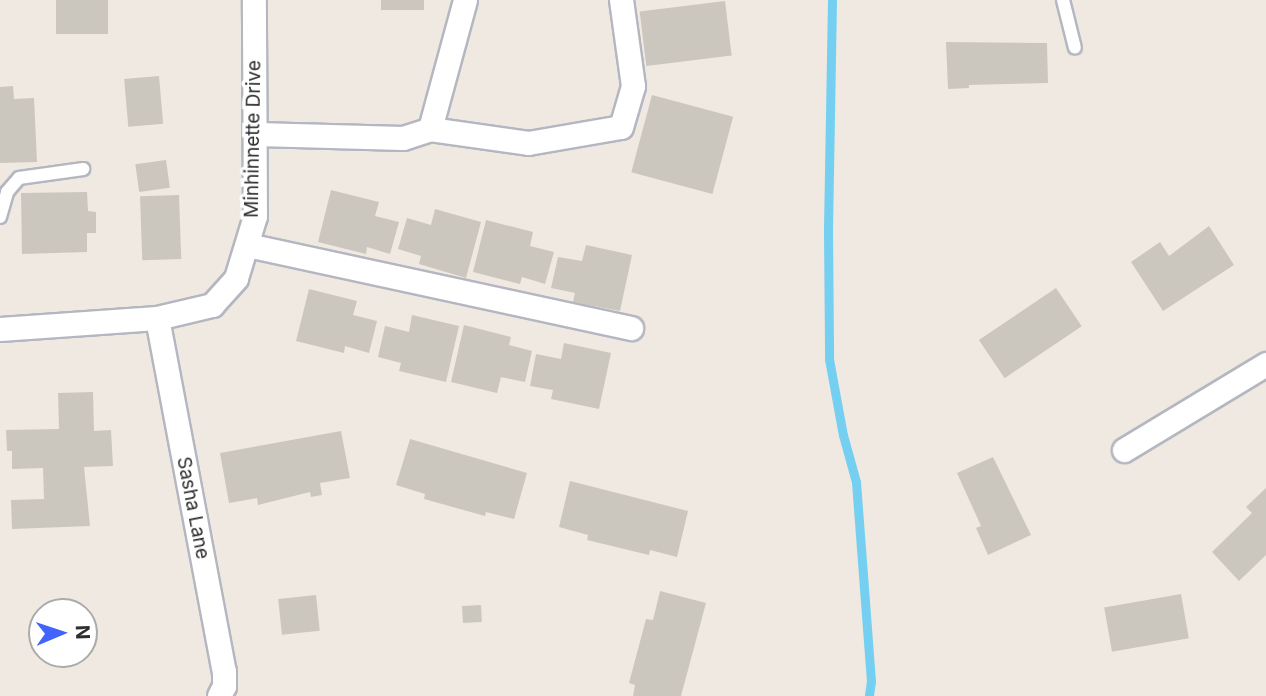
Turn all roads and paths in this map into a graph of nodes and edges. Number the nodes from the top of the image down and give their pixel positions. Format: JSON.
{"nodes":[{"id":1,"x":254,"y":0,"type":"edge"},
{"id":2,"x":465,"y":0,"type":"edge"},
{"id":3,"x":621,"y":0,"type":"edge"},
{"id":4,"x":1063,"y":0,"type":"edge"},
{"id":5,"x":1075,"y":48,"type":"dead end"},
{"id":6,"x":430,"y":129,"type":"junction"},
{"id":7,"x":257,"y":134,"type":"junction"},
{"id":8,"x":83,"y":169,"type":"dead end"},
{"id":9,"x":0,"y":217,"type":"edge"},
{"id":10,"x":247,"y":245,"type":"junction"},
{"id":11,"x":157,"y":318,"type":"junction"},
{"id":12,"x":631,"y":328,"type":"dead end"},
{"id":13,"x":0,"y":329,"type":"edge"},
{"id":14,"x":1266,"y":364,"type":"edge"},
{"id":15,"x":1124,"y":450,"type":"dead end"},
{"id":16,"x":219,"y":696,"type":"edge"}],
"edges":[{"from":1,"to":7,"type":"street","name":"Minhinnette Drive"},
{"from":2,"to":6,"type":"street"},
{"from":3,"to":6,"type":"street"},
{"from":4,"to":5,"type":"lane"},
{"from":6,"to":7,"type":"street"},
{"from":7,"to":10,"type":"street","name":"Minhinnette Drive"},
{"from":8,"to":9,"type":"lane"},
{"from":10,"to":11,"type":"street","name":"Minhinnette Drive"},
{"from":10,"to":12,"type":"street"},
{"from":11,"to":13,"type":"street","name":"Minhinnette Drive"},
{"from":11,"to":16,"type":"street","name":"Sasha Lane"},
{"from":14,"to":15,"type":"street"}]}
